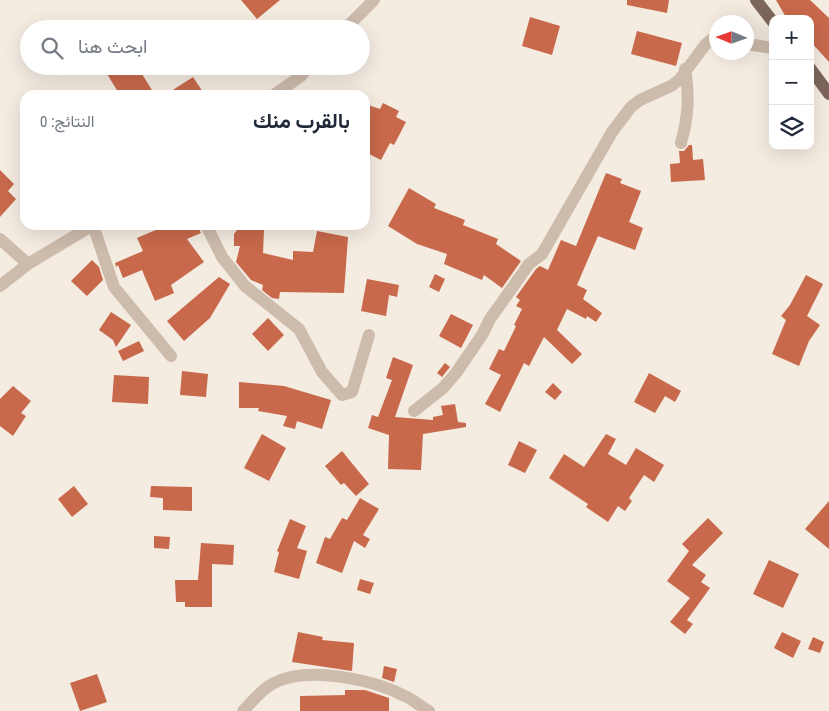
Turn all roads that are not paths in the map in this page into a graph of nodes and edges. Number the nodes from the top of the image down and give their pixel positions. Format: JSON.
{"nodes":[{"id":1,"x":374,"y":0,"type":"edge"},
{"id":2,"x":756,"y":0,"type":"edge"},
{"id":3,"x":769,"y":17,"type":"edge"},
{"id":4,"x":354,"y":20,"type":"edge"},
{"id":5,"x":709,"y":42,"type":"edge"},
{"id":6,"x":754,"y":45,"type":"edge"},
{"id":7,"x":769,"y":47,"type":"edge"},
{"id":8,"x":685,"y":69,"type":"junction"},
{"id":9,"x":814,"y":73,"type":"edge"},
{"id":10,"x":302,"y":75,"type":"edge"},
{"id":11,"x":281,"y":90,"type":"edge"},
{"id":12,"x":829,"y":94,"type":"edge"},
{"id":13,"x":681,"y":143,"type":"dead end"},
{"id":14,"x":85,"y":230,"type":"edge"},
{"id":15,"x":95,"y":230,"type":"edge"},
{"id":16,"x":208,"y":230,"type":"edge"},
{"id":17,"x":0,"y":239,"type":"edge"},
{"id":18,"x":28,"y":264,"type":"junction"},
{"id":19,"x":0,"y":286,"type":"edge"},
{"id":20,"x":369,"y":335,"type":"dead end"},
{"id":21,"x":171,"y":356,"type":"dead end"},
{"id":22,"x":414,"y":411,"type":"dead end"},
{"id":23,"x":244,"y":711,"type":"edge"},
{"id":24,"x":429,"y":711,"type":"edge"}],
"edges":[{"from":1,"to":4,"type":"street"},
{"from":2,"to":3,"type":"main road"},
{"from":5,"to":8,"type":"street"},
{"from":6,"to":7,"type":"street"},
{"from":8,"to":13,"type":"street"},
{"from":8,"to":22,"type":"street"},
{"from":9,"to":12,"type":"main road"},
{"from":10,"to":11,"type":"street"},
{"from":14,"to":18,"type":"street"},
{"from":15,"to":21,"type":"street"},
{"from":16,"to":20,"type":"street"},
{"from":17,"to":18,"type":"street"},
{"from":18,"to":19,"type":"street"},
{"from":23,"to":24,"type":"street"}]}
